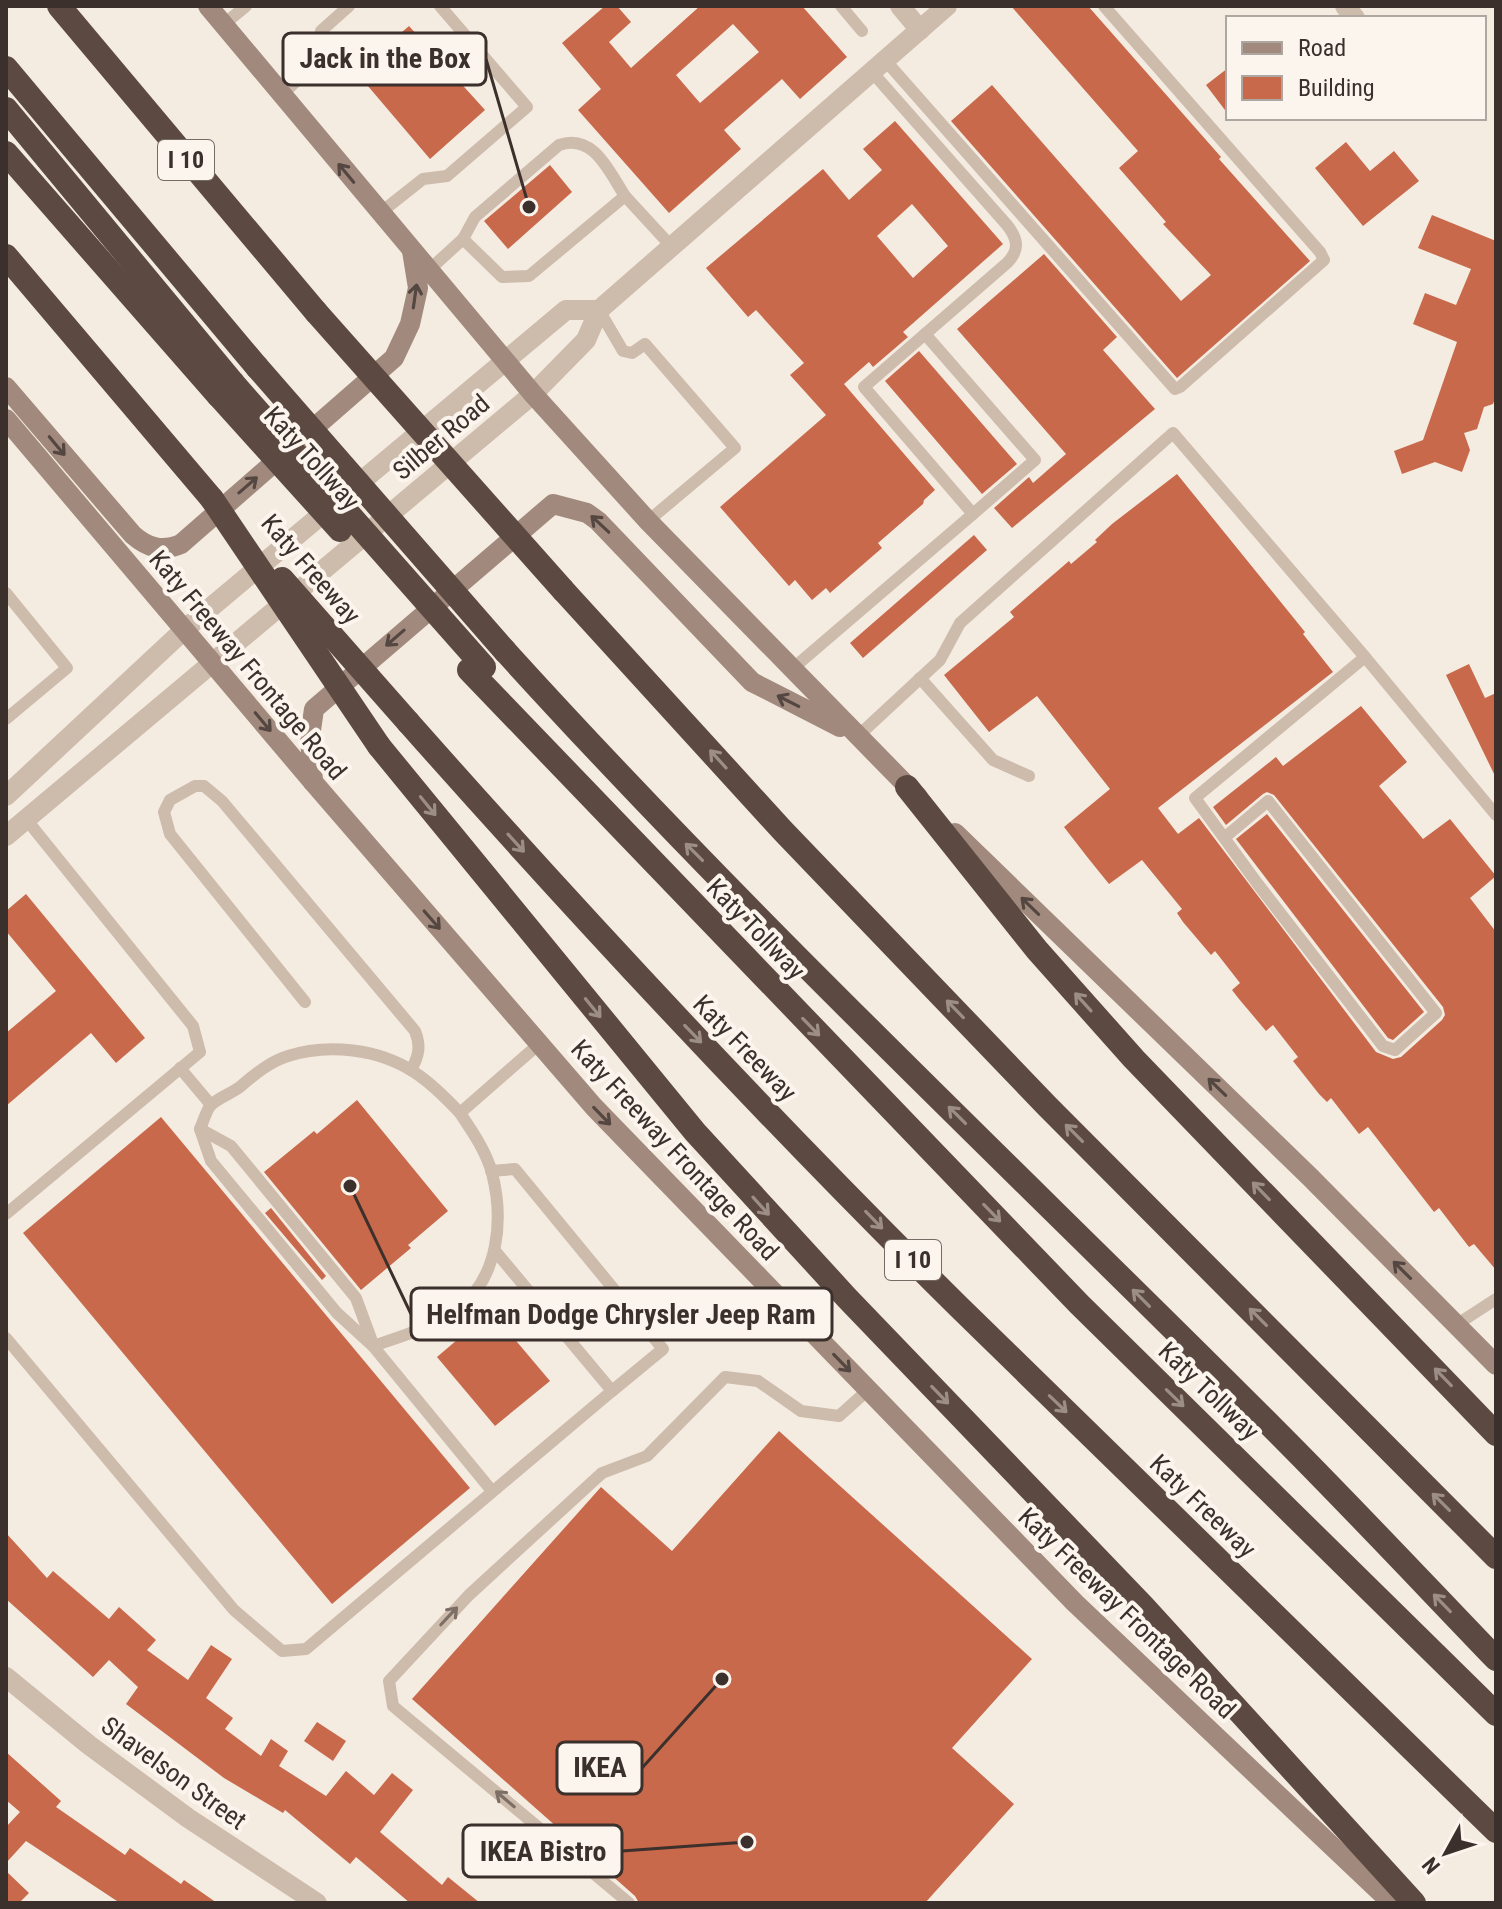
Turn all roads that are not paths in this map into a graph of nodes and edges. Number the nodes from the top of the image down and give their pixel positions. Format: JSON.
{"nodes":[{"id":1,"x":59,"y":6,"type":"edge"},
{"id":2,"x":208,"y":6,"type":"edge"},
{"id":3,"x":246,"y":6,"type":"edge"},
{"id":4,"x":349,"y":6,"type":"edge"},
{"id":5,"x":440,"y":6,"type":"edge"},
{"id":6,"x":841,"y":6,"type":"edge"},
{"id":7,"x":900,"y":6,"type":"edge"},
{"id":8,"x":947,"y":6,"type":"edge"},
{"id":9,"x":1104,"y":6,"type":"edge"},
{"id":10,"x":223,"y":25,"type":"junction"},
{"id":11,"x":920,"y":30,"type":"junction"},
{"id":12,"x":862,"y":31,"type":"dead end"},
{"id":13,"x":878,"y":66,"type":"junction"},
{"id":14,"x":6,"y":68,"type":"edge"},
{"id":15,"x":281,"y":95,"type":"junction"},
{"id":16,"x":6,"y":109,"type":"edge"},
{"id":17,"x":6,"y":153,"type":"edge"},
{"id":18,"x":625,"y":196,"type":"junction"},
{"id":19,"x":380,"y":213,"type":"junction"},
{"id":20,"x":463,"y":239,"type":"junction"},
{"id":21,"x":671,"y":246,"type":"junction"},
{"id":22,"x":412,"y":251,"type":"junction"},
{"id":23,"x":6,"y":256,"type":"edge"},
{"id":24,"x":429,"y":270,"type":"junction"},
{"id":25,"x":599,"y":310,"type":"junction"},
{"id":26,"x":925,"y":334,"type":"junction"},
{"id":27,"x":505,"y":360,"type":"junction"},
{"id":28,"x":6,"y":387,"type":"edge"},
{"id":29,"x":226,"y":389,"type":"junction"},
{"id":30,"x":533,"y":394,"type":"junction"},
{"id":31,"x":6,"y":419,"type":"edge"},
{"id":32,"x":212,"y":499,"type":"junction"},
{"id":33,"x":973,"y":514,"type":"junction"},
{"id":34,"x":648,"y":521,"type":"junction"},
{"id":35,"x":6,"y":593,"type":"edge"},
{"id":36,"x":185,"y":629,"type":"junction"},
{"id":37,"x":1365,"y":657,"type":"junction"},
{"id":38,"x":213,"y":662,"type":"junction"},
{"id":39,"x":791,"y":670,"type":"junction"},
{"id":40,"x":920,"y":678,"type":"junction"},
{"id":41,"x":6,"y":719,"type":"edge"},
{"id":42,"x":858,"y":736,"type":"junction"},
{"id":43,"x":1029,"y":776,"type":"dead end"},
{"id":44,"x":313,"y":782,"type":"junction"},
{"id":45,"x":907,"y":787,"type":"junction"},
{"id":46,"x":6,"y":796,"type":"edge"},
{"id":47,"x":1496,"y":815,"type":"edge"},
{"id":48,"x":26,"y":819,"type":"junction"},
{"id":49,"x":6,"y":836,"type":"edge"},
{"id":50,"x":1224,"y":838,"type":"junction"},
{"id":51,"x":305,"y":1002,"type":"dead end"},
{"id":52,"x":539,"y":1044,"type":"junction"},
{"id":53,"x":180,"y":1068,"type":"junction"},
{"id":54,"x":411,"y":1070,"type":"junction"},
{"id":55,"x":211,"y":1105,"type":"junction"},
{"id":56,"x":460,"y":1113,"type":"junction"},
{"id":57,"x":200,"y":1129,"type":"junction"},
{"id":58,"x":491,"y":1171,"type":"junction"},
{"id":59,"x":6,"y":1214,"type":"edge"},
{"id":60,"x":496,"y":1252,"type":"junction"},
{"id":61,"x":1491,"y":1301,"type":"edge"},
{"id":62,"x":1456,"y":1325,"type":"junction"},
{"id":63,"x":6,"y":1338,"type":"edge"},
{"id":64,"x":373,"y":1346,"type":"junction"},
{"id":65,"x":1496,"y":1365,"type":"edge"},
{"id":66,"x":868,"y":1390,"type":"junction"},
{"id":67,"x":612,"y":1391,"type":"junction"},
{"id":68,"x":1496,"y":1434,"type":"edge"},
{"id":69,"x":492,"y":1491,"type":"junction"},
{"id":70,"x":1496,"y":1557,"type":"edge"},
{"id":71,"x":1496,"y":1659,"type":"edge"},
{"id":72,"x":6,"y":1677,"type":"edge"},
{"id":73,"x":1496,"y":1714,"type":"edge"},
{"id":74,"x":1496,"y":1831,"type":"edge"},
{"id":75,"x":317,"y":1903,"type":"edge"},
{"id":76,"x":629,"y":1903,"type":"edge"},
{"id":77,"x":1392,"y":1903,"type":"edge"},
{"id":78,"x":1414,"y":1903,"type":"edge"}],
"edges":[{"from":70,"to":1,"type":"highway","number":"I 10","one_way":true,"bridge":true},
{"from":2,"to":10,"type":"main road"},
{"from":3,"to":10,"type":"lane"},
{"from":4,"to":15,"type":"lane"},
{"from":5,"to":19,"type":"lane"},
{"from":6,"to":12,"type":"lane"},
{"from":7,"to":11,"type":"street"},
{"from":8,"to":11,"type":"street","name":"Silber Road"},
{"from":9,"to":13,"type":"lane"},
{"from":10,"to":15,"type":"main road"},
{"from":11,"to":13,"type":"street","name":"Silber Road"},
{"from":13,"to":21,"type":"street","name":"Silber Road"},
{"from":13,"to":26,"type":"lane"},
{"from":71,"to":14,"type":"highway","one_way":true,"bridge":true},
{"from":19,"to":15,"type":"main road","one_way":true},
{"from":16,"to":29,"type":"highway"},
{"from":17,"to":29,"type":"highway","name":"Katy Tollway"},
{"from":18,"to":20,"type":"lane"},
{"from":18,"to":20,"type":"lane"},
{"from":18,"to":21,"type":"lane"},
{"from":19,"to":22,"type":"main road"},
{"from":20,"to":24,"type":"lane"},
{"from":21,"to":25,"type":"street","name":"Silber Road"},
{"from":22,"to":24,"type":"main road"},
{"from":28,"to":22,"type":"main road","one_way":true},
{"from":23,"to":32,"type":"highway","name":"Katy Freeway","number":"I 10"},
{"from":24,"to":27,"type":"main road"},
{"from":25,"to":27,"type":"street","name":"Silber Road"},
{"from":25,"to":30,"type":"street","name":"Silber Road"},
{"from":25,"to":34,"type":"lane"},
{"from":26,"to":33,"type":"lane"},
{"from":26,"to":33,"type":"lane"},
{"from":27,"to":30,"type":"main road"},
{"from":27,"to":36,"type":"street","name":"Silber Road"},
{"from":29,"to":73,"type":"highway","name":"Katy Tollway","one_way":true,"bridge":true},
{"from":30,"to":34,"type":"main road"},
{"from":30,"to":38,"type":"street","name":"Silber Road"},
{"from":31,"to":36,"type":"main road","name":"Katy Freeway Frontage Road"},
{"from":32,"to":74,"type":"highway","name":"Katy Freeway","number":"I 10","one_way":true,"bridge":true},
{"from":32,"to":78,"type":"highway","one_way":true,"bridge":true},
{"from":33,"to":39,"type":"lane"},
{"from":34,"to":39,"type":"main road"},
{"from":35,"to":41,"type":"lane"},
{"from":36,"to":38,"type":"main road","name":"Katy Freeway Frontage Road"},
{"from":36,"to":46,"type":"street","name":"Silber Road"},
{"from":37,"to":40,"type":"lane"},
{"from":37,"to":47,"type":"lane"},
{"from":37,"to":50,"type":"lane"},
{"from":38,"to":44,"type":"main road","name":"Katy Freeway Frontage Road","one_way":true},
{"from":38,"to":48,"type":"street","name":"Silber Road"},
{"from":39,"to":42,"type":"main road"},
{"from":40,"to":42,"type":"lane"},
{"from":40,"to":43,"type":"lane"},
{"from":42,"to":44,"type":"main road","one_way":true},
{"from":42,"to":45,"type":"main road"},
{"from":44,"to":52,"type":"main road","name":"Katy Freeway Frontage Road","one_way":true},
{"from":62,"to":45,"type":"main road","one_way":true},
{"from":68,"to":45,"type":"highway","one_way":true},
{"from":48,"to":49,"type":"street","name":"Silber Road"},
{"from":48,"to":53,"type":"lane"},
{"from":50,"to":50,"type":"lane"},
{"from":51,"to":54,"type":"lane"},
{"from":52,"to":56,"type":"lane"},
{"from":52,"to":66,"type":"main road","name":"Katy Freeway Frontage Road","one_way":true},
{"from":53,"to":55,"type":"lane"},
{"from":53,"to":59,"type":"lane"},
{"from":54,"to":55,"type":"lane"},
{"from":54,"to":56,"type":"lane"},
{"from":55,"to":57,"type":"lane"},
{"from":56,"to":58,"type":"lane"},
{"from":57,"to":64,"type":"lane"},
{"from":57,"to":64,"type":"lane"},
{"from":58,"to":60,"type":"lane"},
{"from":58,"to":67,"type":"lane"},
{"from":60,"to":64,"type":"lane"},
{"from":60,"to":67,"type":"lane"},
{"from":61,"to":62,"type":"lane"},
{"from":62,"to":65,"type":"main road"},
{"from":63,"to":69,"type":"lane"},
{"from":64,"to":69,"type":"lane"},
{"from":76,"to":66,"type":"lane","one_way":true},
{"from":66,"to":77,"type":"main road","name":"Katy Freeway Frontage Road"},
{"from":67,"to":69,"type":"lane"},
{"from":72,"to":75,"type":"street","name":"Shavelson Street"}]}
